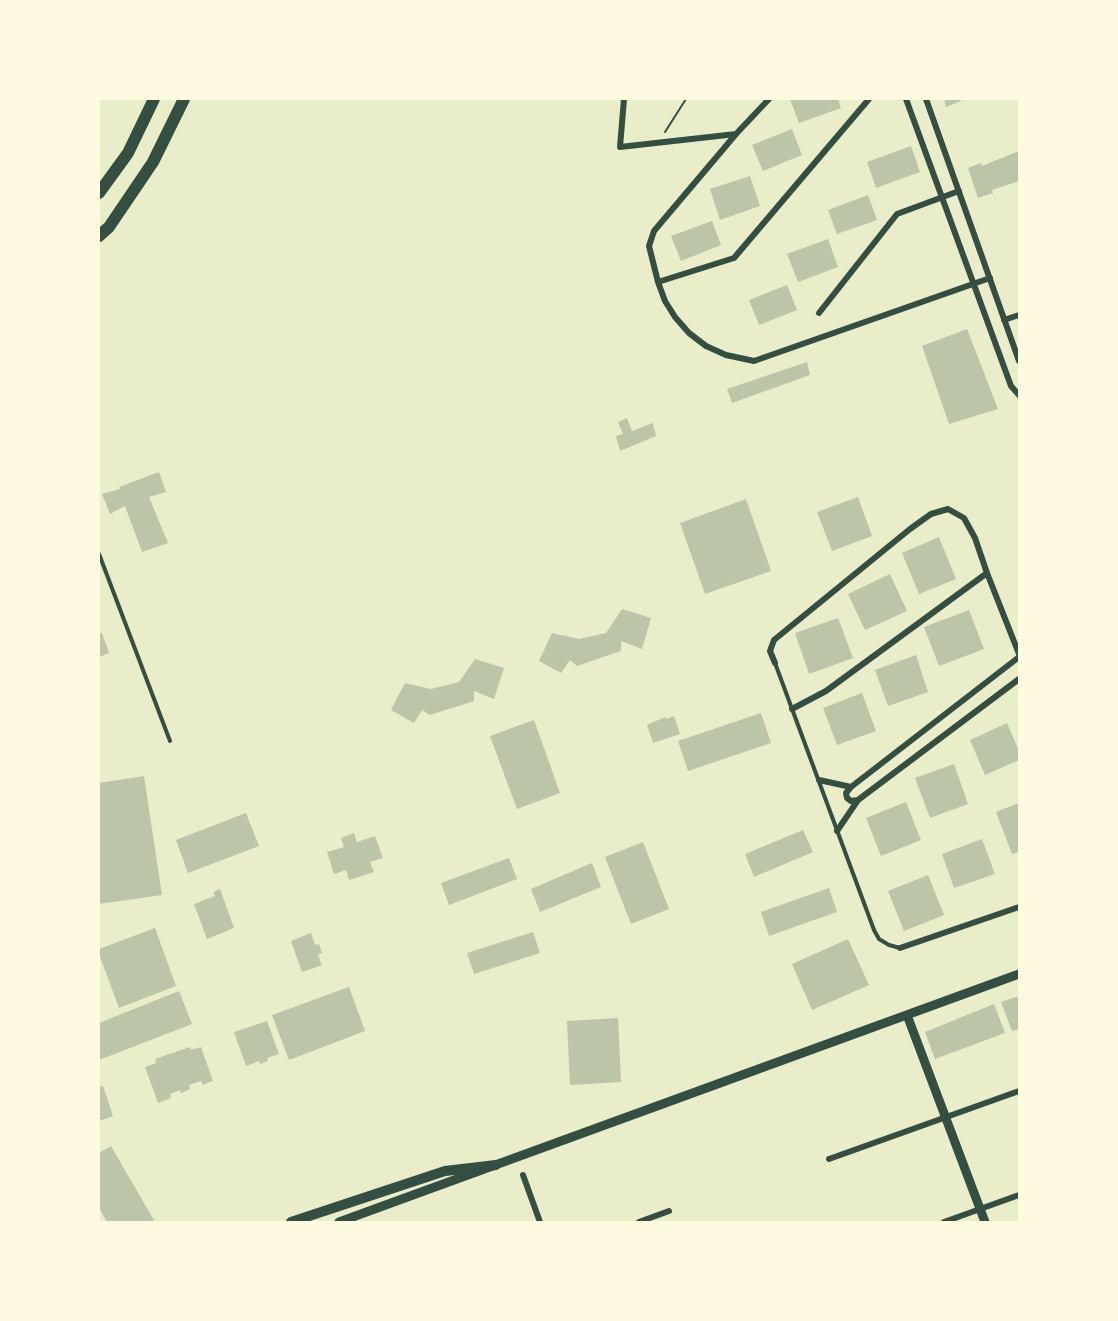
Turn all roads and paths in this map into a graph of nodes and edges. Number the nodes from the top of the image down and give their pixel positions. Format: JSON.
{"nodes":[{"id":1,"x":154,"y":99,"type":"edge"},
{"id":2,"x":183,"y":99,"type":"edge"},
{"id":3,"x":624,"y":99,"type":"edge"},
{"id":4,"x":686,"y":99,"type":"edge"},
{"id":5,"x":769,"y":99,"type":"edge"},
{"id":6,"x":869,"y":99,"type":"edge"},
{"id":7,"x":906,"y":99,"type":"edge"},
{"id":8,"x":926,"y":99,"type":"edge"},
{"id":9,"x":736,"y":134,"type":"junction"},
{"id":10,"x":658,"y":143,"type":"junction"},
{"id":11,"x":959,"y":191,"type":"junction"},
{"id":12,"x":99,"y":193,"type":"edge"},
{"id":13,"x":942,"y":197,"type":"junction"},
{"id":14,"x":99,"y":236,"type":"edge"},
{"id":15,"x":990,"y":278,"type":"junction"},
{"id":16,"x":658,"y":282,"type":"junction"},
{"id":17,"x":974,"y":284,"type":"junction"},
{"id":18,"x":819,"y":313,"type":"dead end"},
{"id":19,"x":1019,"y":315,"type":"edge"},
{"id":20,"x":1004,"y":320,"type":"junction"},
{"id":21,"x":1019,"y":361,"type":"edge"},
{"id":22,"x":1019,"y":395,"type":"edge"},
{"id":23,"x":99,"y":554,"type":"edge"},
{"id":24,"x":987,"y":573,"type":"junction"},
{"id":25,"x":1019,"y":655,"type":"edge"},
{"id":26,"x":775,"y":663,"type":"joint"},
{"id":27,"x":1019,"y":679,"type":"edge"},
{"id":28,"x":792,"y":709,"type":"junction"},
{"id":29,"x":171,"y":741,"type":"dead end"},
{"id":30,"x":819,"y":780,"type":"junction"},
{"id":31,"x":851,"y":787,"type":"junction"},
{"id":32,"x":858,"y":800,"type":"junction"},
{"id":33,"x":837,"y":831,"type":"junction"},
{"id":34,"x":1019,"y":907,"type":"edge"},
{"id":35,"x":900,"y":948,"type":"joint"},
{"id":36,"x":1019,"y":974,"type":"edge"},
{"id":37,"x":907,"y":1015,"type":"junction"},
{"id":38,"x":1019,"y":1091,"type":"edge"},
{"id":39,"x":946,"y":1117,"type":"junction"},
{"id":40,"x":829,"y":1159,"type":"dead end"},
{"id":41,"x":496,"y":1165,"type":"junction"},
{"id":42,"x":523,"y":1175,"type":"dead end"},
{"id":43,"x":1019,"y":1195,"type":"edge"},
{"id":44,"x":980,"y":1209,"type":"junction"},
{"id":45,"x":669,"y":1211,"type":"dead end"},
{"id":46,"x":291,"y":1222,"type":"edge"},
{"id":47,"x":339,"y":1222,"type":"edge"},
{"id":48,"x":540,"y":1222,"type":"edge"},
{"id":49,"x":639,"y":1222,"type":"edge"},
{"id":50,"x":944,"y":1222,"type":"edge"},
{"id":51,"x":985,"y":1222,"type":"edge"}],
"edges":[{"from":1,"to":12,"type":"main road"},
{"from":2,"to":14,"type":"main road"},
{"from":3,"to":10,"type":"street"},
{"from":4,"to":10,"type":"path"},
{"from":5,"to":9,"type":"street"},
{"from":6,"to":16,"type":"street"},
{"from":7,"to":13,"type":"street"},
{"from":8,"to":11,"type":"street"},
{"from":9,"to":10,"type":"street"},
{"from":9,"to":16,"type":"street"},
{"from":11,"to":13,"type":"street"},
{"from":11,"to":15,"type":"street"},
{"from":13,"to":17,"type":"street"},
{"from":13,"to":18,"type":"street"},
{"from":15,"to":17,"type":"street"},
{"from":15,"to":20,"type":"street"},
{"from":16,"to":17,"type":"street"},
{"from":17,"to":22,"type":"street"},
{"from":19,"to":20,"type":"street"},
{"from":20,"to":21,"type":"street"},
{"from":23,"to":29,"type":"lane"},
{"from":24,"to":25,"type":"street"},
{"from":24,"to":26,"type":"street"},
{"from":24,"to":28,"type":"street"},
{"from":25,"to":31,"type":"street"},
{"from":26,"to":28,"type":"lane"},
{"from":27,"to":32,"type":"street"},
{"from":28,"to":30,"type":"lane"},
{"from":30,"to":31,"type":"street"},
{"from":30,"to":33,"type":"lane"},
{"from":31,"to":32,"type":"street"},
{"from":32,"to":33,"type":"street"},
{"from":33,"to":35,"type":"lane"},
{"from":34,"to":35,"type":"street"},
{"from":36,"to":37,"type":"street"},
{"from":37,"to":39,"type":"street"},
{"from":37,"to":41,"type":"street"},
{"from":38,"to":39,"type":"street"},
{"from":39,"to":40,"type":"street"},
{"from":39,"to":44,"type":"street"},
{"from":41,"to":46,"type":"main road"},
{"from":41,"to":47,"type":"street"},
{"from":42,"to":48,"type":"street"},
{"from":43,"to":44,"type":"street"},
{"from":44,"to":50,"type":"street"},
{"from":44,"to":51,"type":"street"},
{"from":45,"to":49,"type":"street"}]}
